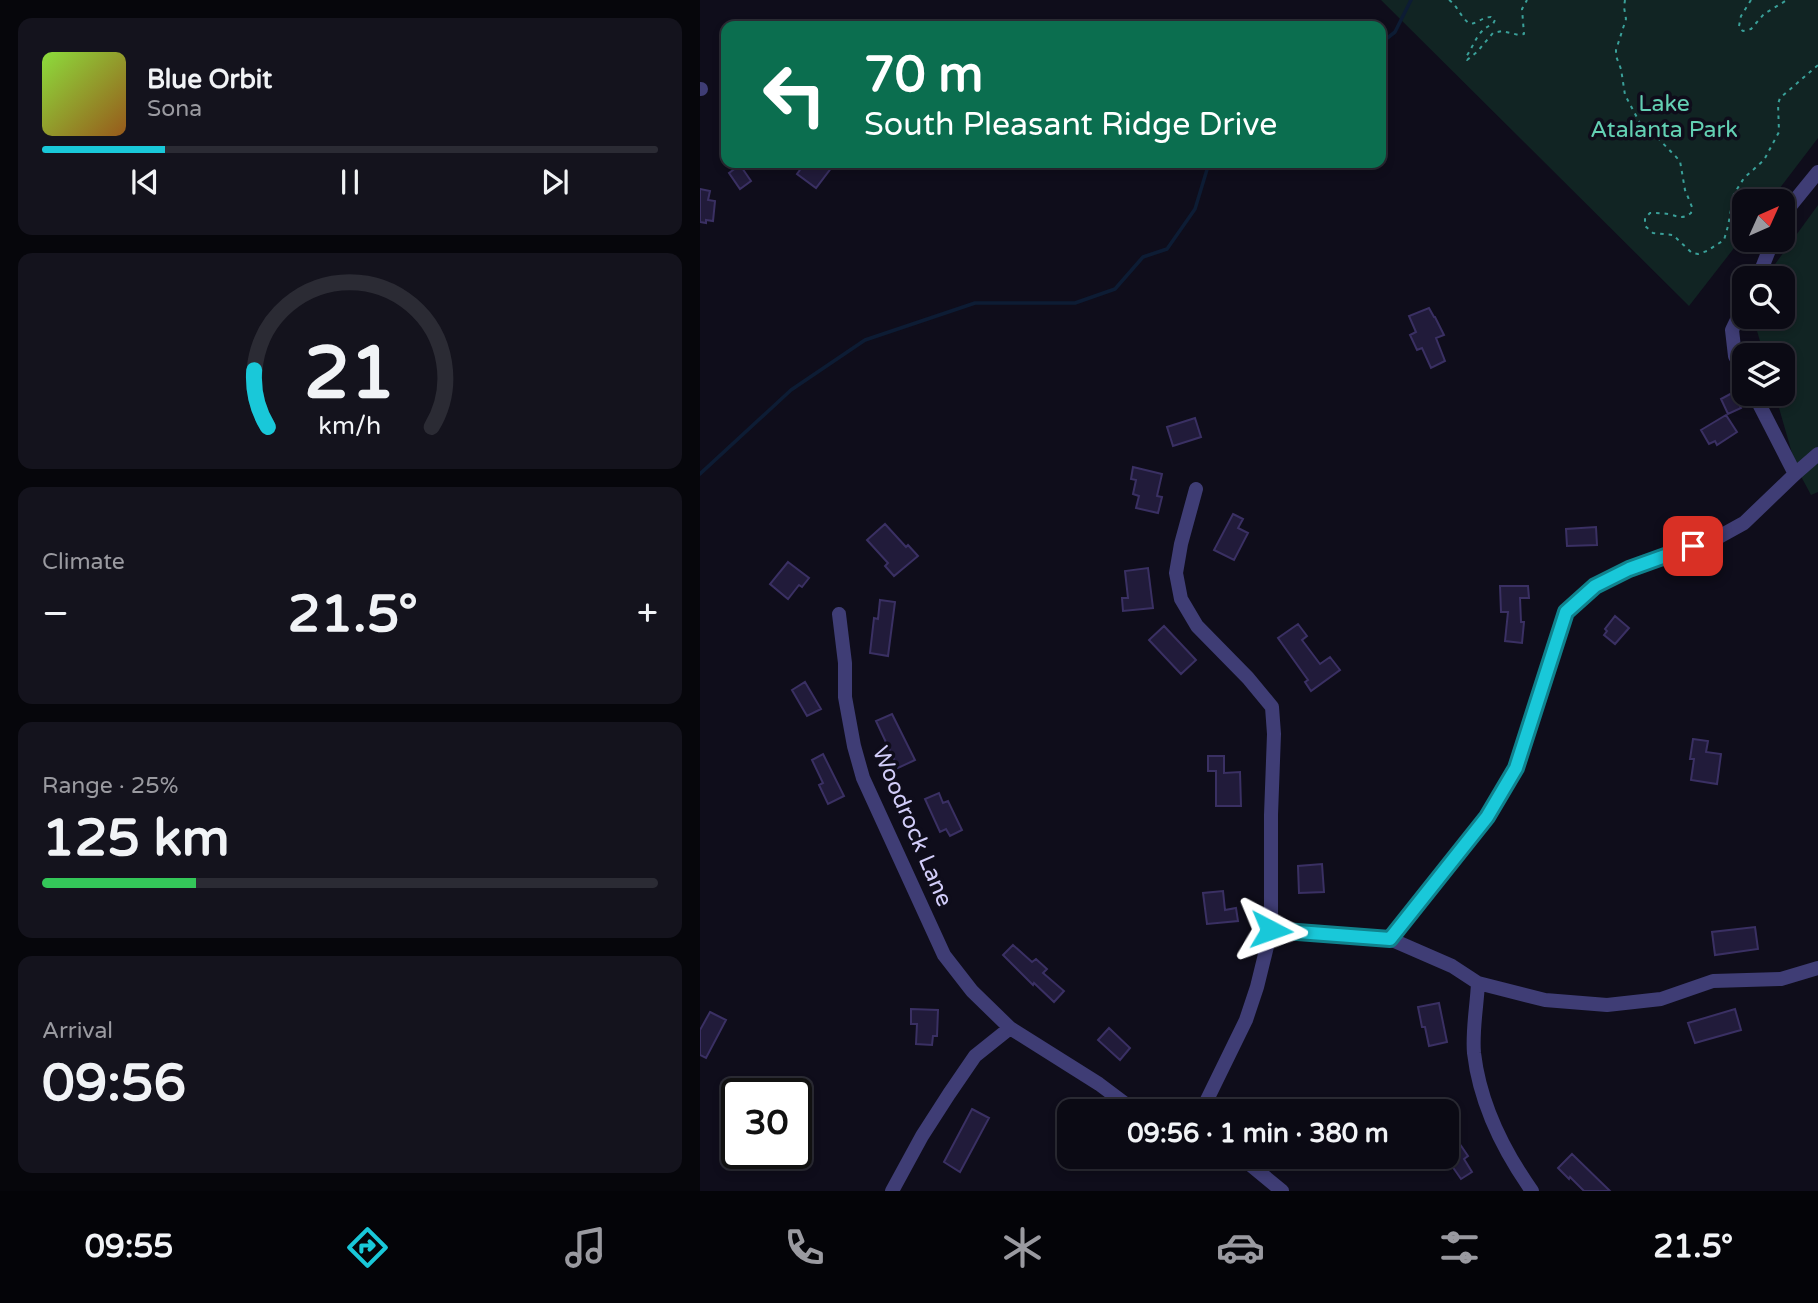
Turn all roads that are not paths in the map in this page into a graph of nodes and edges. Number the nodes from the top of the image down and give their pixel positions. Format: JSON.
{"nodes":[{"id":1,"x":1818,"y":172,"type":"edge"},
{"id":2,"x":1796,"y":199,"type":"edge"},
{"id":3,"x":1760,"y":406,"type":"edge"},
{"id":4,"x":1818,"y":454,"type":"edge"},
{"id":5,"x":1795,"y":474,"type":"junction"},
{"id":6,"x":1196,"y":489,"type":"dead end"},
{"id":7,"x":839,"y":614,"type":"dead end"},
{"id":8,"x":1271,"y":930,"type":"junction"},
{"id":9,"x":1390,"y":939,"type":"junction"},
{"id":10,"x":1818,"y":968,"type":"edge"},
{"id":11,"x":1478,"y":983,"type":"junction"},
{"id":12,"x":1010,"y":1028,"type":"junction"},
{"id":13,"x":1119,"y":1099,"type":"edge"},
{"id":14,"x":1207,"y":1099,"type":"edge"},
{"id":15,"x":1255,"y":1169,"type":"edge"},
{"id":16,"x":892,"y":1191,"type":"edge"},
{"id":17,"x":1282,"y":1191,"type":"edge"},
{"id":18,"x":1532,"y":1191,"type":"edge"}],
"edges":[{"from":1,"to":2,"type":"street"},
{"from":3,"to":5,"type":"street"},
{"from":4,"to":5,"type":"street"},
{"from":5,"to":9,"type":"street"},
{"from":6,"to":8,"type":"street"},
{"from":7,"to":12,"type":"street","name":"Woodrock Lane"},
{"from":8,"to":9,"type":"street"},
{"from":8,"to":14,"type":"street"},
{"from":9,"to":11,"type":"street"},
{"from":10,"to":11,"type":"street"},
{"from":11,"to":18,"type":"street"},
{"from":12,"to":13,"type":"street","name":"Woodrock Lane"},
{"from":12,"to":16,"type":"street"},
{"from":15,"to":17,"type":"street"}]}
